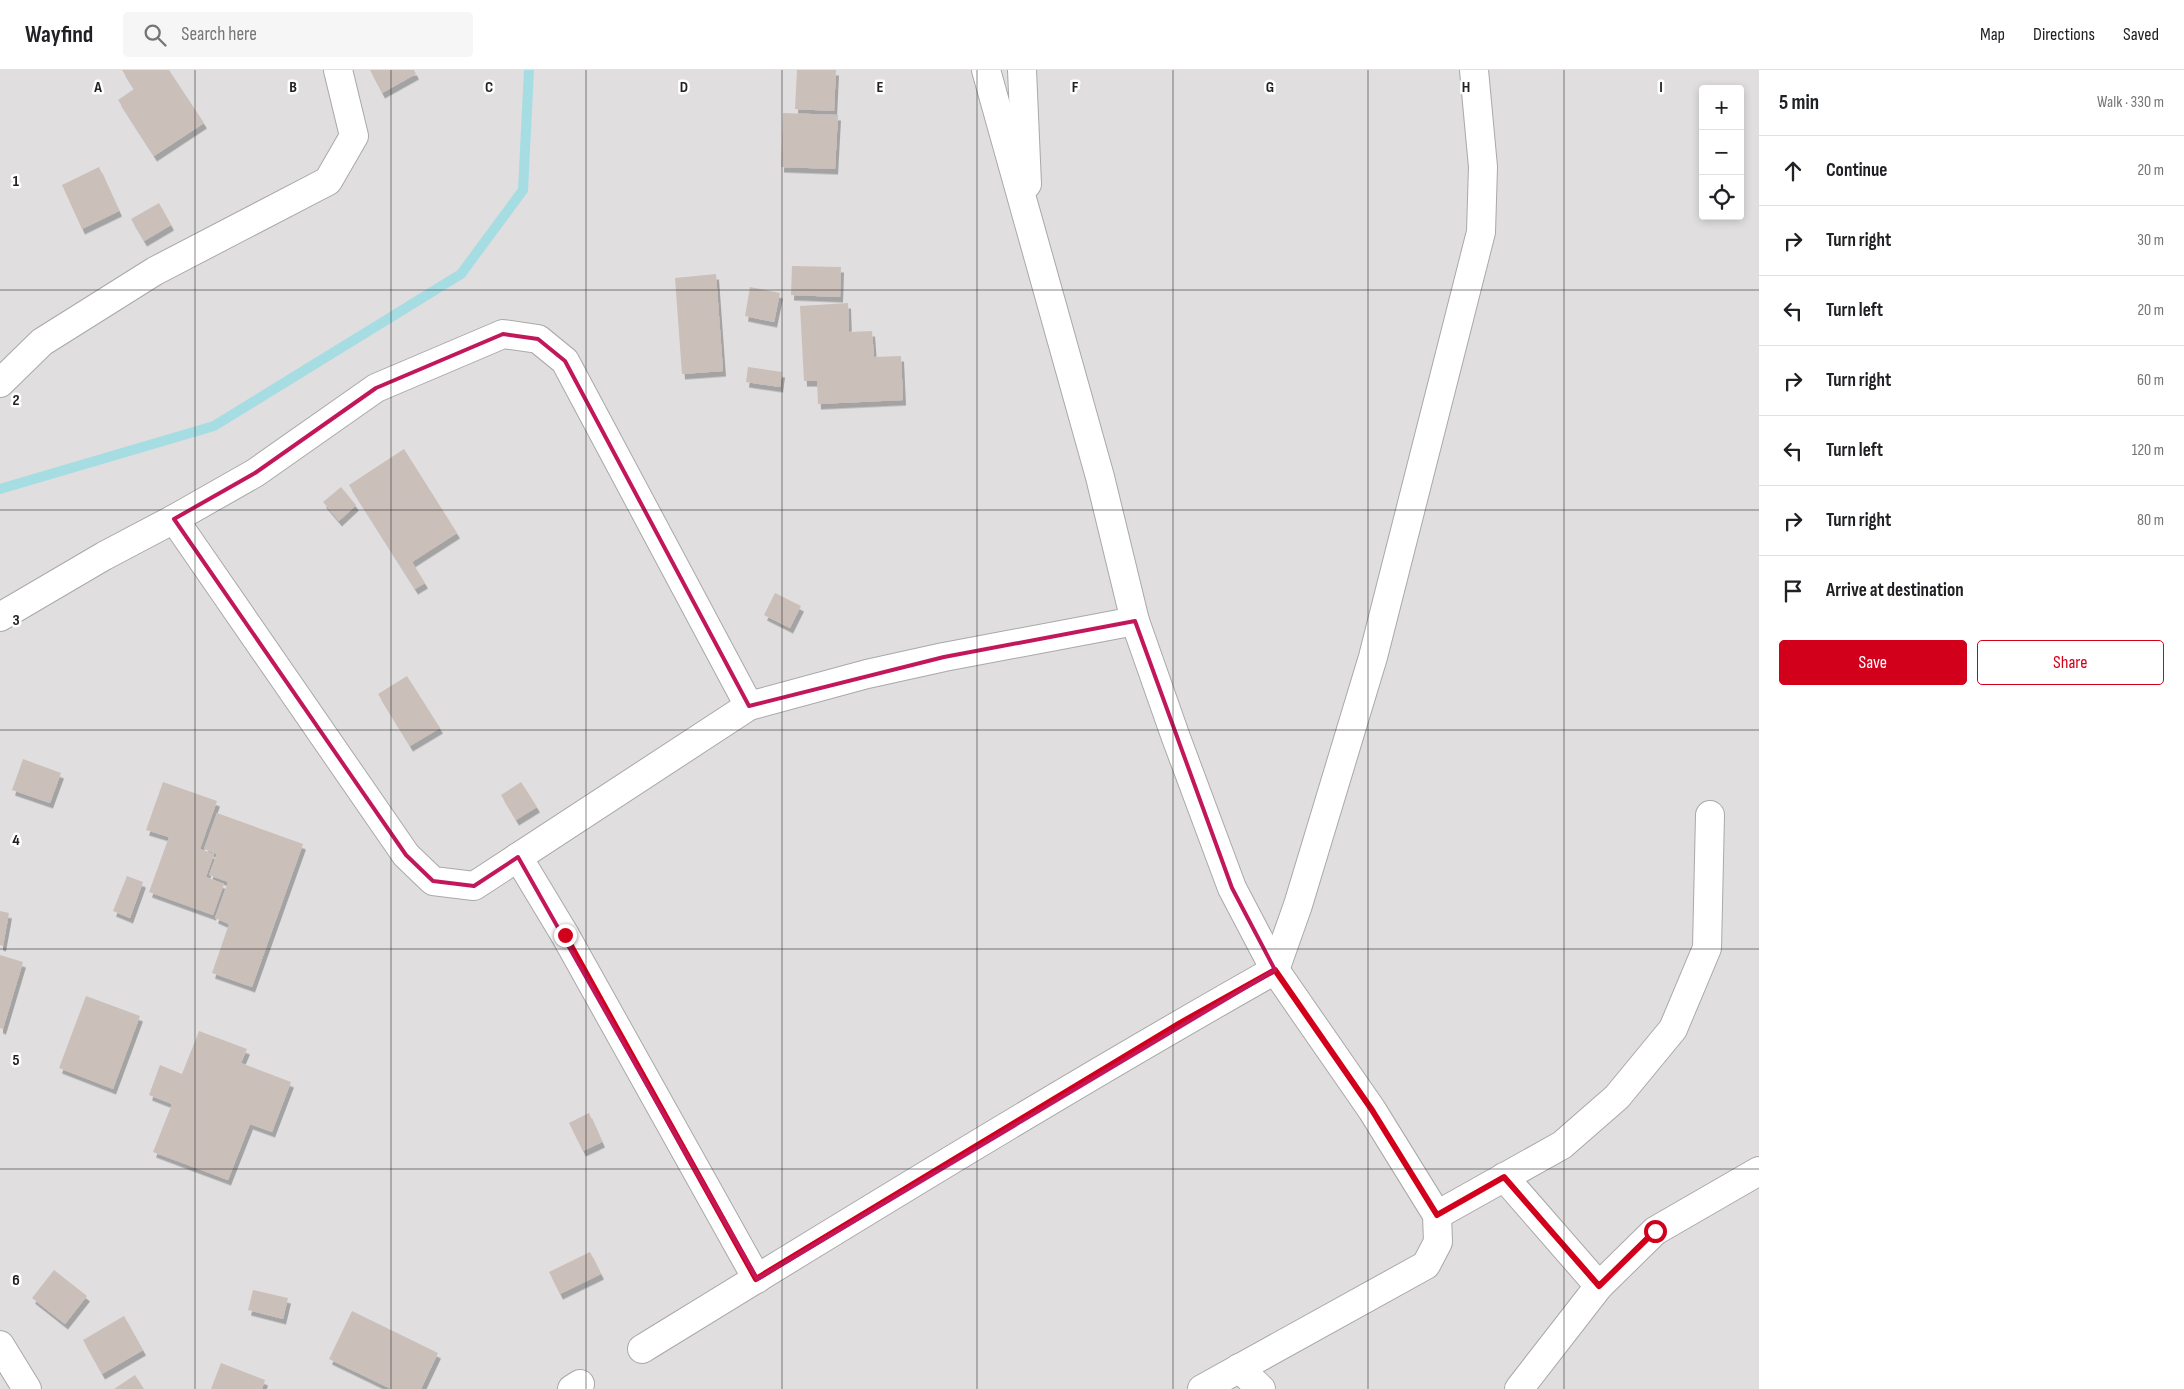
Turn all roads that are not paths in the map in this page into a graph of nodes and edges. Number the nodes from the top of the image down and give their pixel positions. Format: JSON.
{"nodes":[{"id":1,"x":338,"y":70,"type":"edge"},
{"id":2,"x":986,"y":70,"type":"edge"},
{"id":3,"x":1022,"y":70,"type":"edge"},
{"id":4,"x":1474,"y":70,"type":"edge"},
{"id":5,"x":1028,"y":226,"type":"junction"},
{"id":6,"x":0,"y":383,"type":"edge"},
{"id":7,"x":174,"y":520,"type":"junction"},
{"id":8,"x":0,"y":617,"type":"edge"},
{"id":9,"x":1135,"y":621,"type":"junction"},
{"id":10,"x":749,"y":706,"type":"junction"},
{"id":11,"x":1710,"y":815,"type":"dead end"},
{"id":12,"x":518,"y":857,"type":"junction"},
{"id":13,"x":1275,"y":970,"type":"junction"},
{"id":14,"x":1759,"y":1171,"type":"edge"},
{"id":15,"x":1504,"y":1177,"type":"junction"},
{"id":16,"x":1437,"y":1215,"type":"junction"},
{"id":17,"x":756,"y":1279,"type":"junction"},
{"id":18,"x":1599,"y":1286,"type":"junction"},
{"id":19,"x":0,"y":1345,"type":"edge"},
{"id":20,"x":642,"y":1349,"type":"dead end"},
{"id":21,"x":1239,"y":1368,"type":"junction"},
{"id":22,"x":27,"y":1389,"type":"edge"},
{"id":23,"x":1202,"y":1389,"type":"edge"},
{"id":24,"x":1261,"y":1389,"type":"edge"},
{"id":25,"x":1519,"y":1389,"type":"edge"}],
"edges":[{"from":1,"to":6,"type":"street"},
{"from":2,"to":5,"type":"street"},
{"from":3,"to":5,"type":"street"},
{"from":4,"to":13,"type":"street"},
{"from":5,"to":9,"type":"street"},
{"from":7,"to":8,"type":"street"},
{"from":7,"to":10,"type":"street"},
{"from":7,"to":12,"type":"street"},
{"from":9,"to":10,"type":"street"},
{"from":9,"to":13,"type":"street"},
{"from":10,"to":12,"type":"street"},
{"from":11,"to":15,"type":"street"},
{"from":12,"to":17,"type":"street"},
{"from":13,"to":16,"type":"street"},
{"from":13,"to":17,"type":"street"},
{"from":14,"to":18,"type":"street"},
{"from":15,"to":16,"type":"street"},
{"from":15,"to":18,"type":"street"},
{"from":16,"to":21,"type":"street"},
{"from":17,"to":20,"type":"street"},
{"from":18,"to":25,"type":"street"},
{"from":19,"to":22,"type":"street"},
{"from":21,"to":23,"type":"street"},
{"from":21,"to":24,"type":"street"}]}
